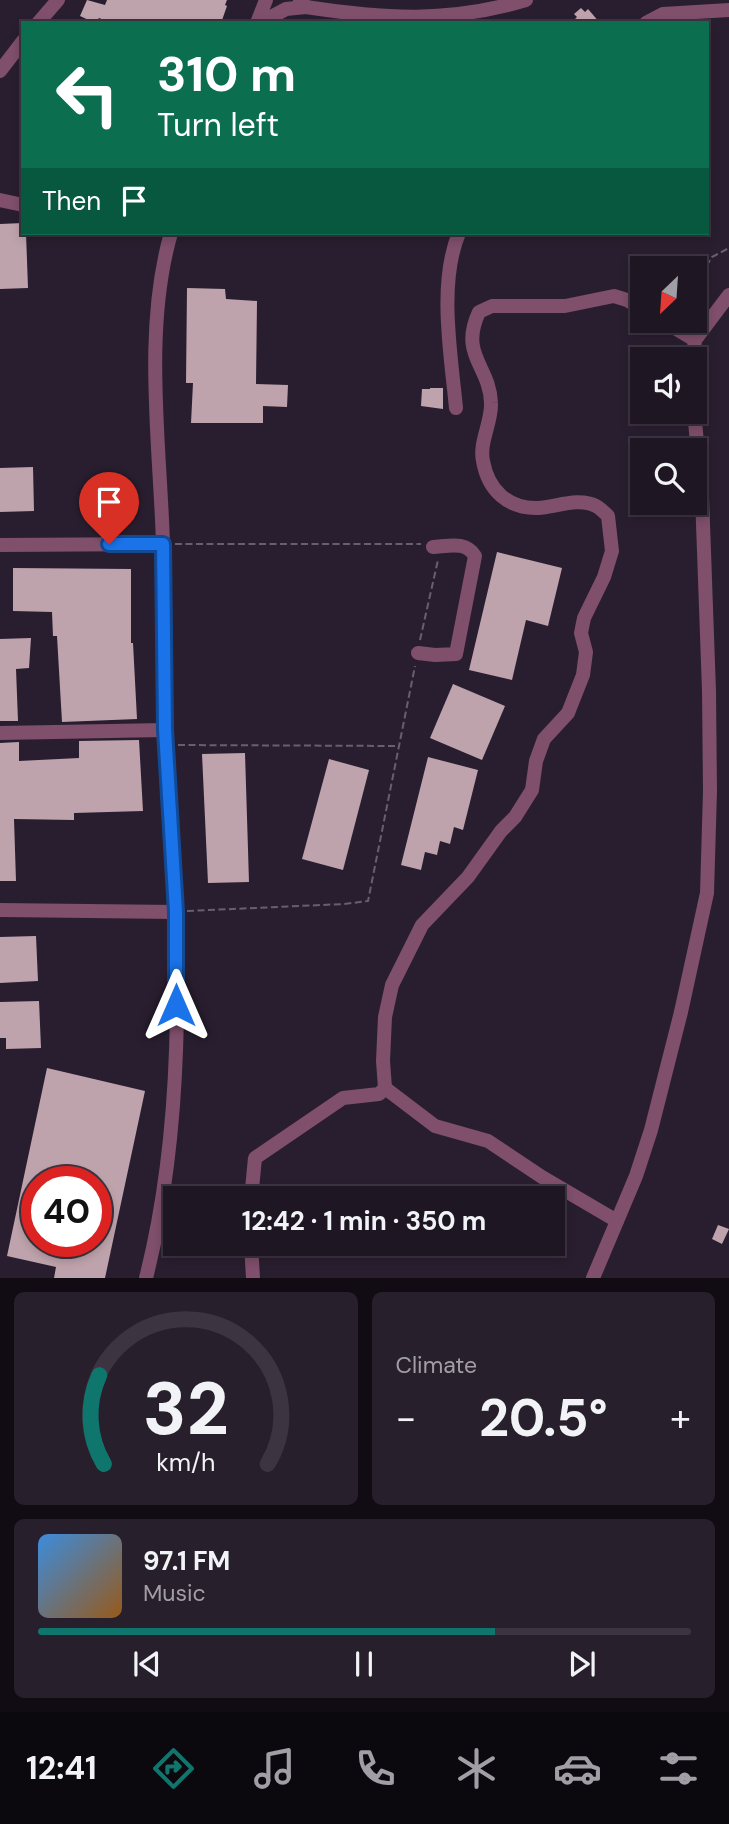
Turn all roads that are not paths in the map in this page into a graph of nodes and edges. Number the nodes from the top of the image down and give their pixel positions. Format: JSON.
{"nodes":[{"id":1,"x":58,"y":0,"type":"edge"},
{"id":2,"x":526,"y":0,"type":"edge"},
{"id":3,"x":263,"y":1,"type":"edge"},
{"id":4,"x":302,"y":3,"type":"edge"},
{"id":5,"x":729,"y":10,"type":"edge"},
{"id":6,"x":40,"y":21,"type":"edge"},
{"id":7,"x":259,"y":21,"type":"edge"},
{"id":8,"x":263,"y":21,"type":"edge"},
{"id":9,"x":650,"y":21,"type":"edge"},
{"id":10,"x":21,"y":44,"type":"edge"},
{"id":11,"x":0,"y":71,"type":"edge"},
{"id":12,"x":0,"y":200,"type":"edge"},
{"id":13,"x":21,"y":205,"type":"edge"},
{"id":14,"x":166,"y":235,"type":"edge"},
{"id":15,"x":458,"y":235,"type":"edge"},
{"id":16,"x":729,"y":295,"type":"edge"},
{"id":17,"x":630,"y":302,"type":"edge"},
{"id":18,"x":724,"y":313,"type":"edge"},
{"id":19,"x":683,"y":333,"type":"edge"},
{"id":20,"x":695,"y":340,"type":"junction"},
{"id":21,"x":694,"y":347,"type":"edge"},
{"id":22,"x":456,"y":408,"type":"dead end"},
{"id":23,"x":695,"y":424,"type":"edge"},
{"id":24,"x":163,"y":544,"type":"junction"},
{"id":25,"x":0,"y":545,"type":"edge"},
{"id":26,"x":433,"y":547,"type":"road end"},
{"id":27,"x":418,"y":653,"type":"road end"},
{"id":28,"x":0,"y":733,"type":"edge"},
{"id":29,"x":166,"y":737,"type":"junction"},
{"id":30,"x":0,"y":910,"type":"edge"},
{"id":31,"x":176,"y":912,"type":"junction"},
{"id":32,"x":385,"y":1088,"type":"junction"},
{"id":33,"x":252,"y":1186,"type":"edge"},
{"id":34,"x":617,"y":1221,"type":"junction"},
{"id":35,"x":252,"y":1256,"type":"edge"},
{"id":36,"x":145,"y":1278,"type":"edge"},
{"id":37,"x":253,"y":1278,"type":"edge"},
{"id":38,"x":593,"y":1278,"type":"edge"}],
"edges":[{"from":1,"to":6,"type":"street"},
{"from":2,"to":4,"type":"street"},
{"from":3,"to":7,"type":"street"},
{"from":4,"to":8,"type":"street"},
{"from":5,"to":9,"type":"street"},
{"from":10,"to":11,"type":"street"},
{"from":12,"to":13,"type":"street"},
{"from":14,"to":24,"type":"street"},
{"from":15,"to":22,"type":"street"},
{"from":16,"to":18,"type":"street"},
{"from":17,"to":32,"type":"street"},
{"from":18,"to":20,"type":"street"},
{"from":19,"to":20,"type":"street"},
{"from":20,"to":21,"type":"street"},
{"from":23,"to":34,"type":"street"},
{"from":24,"to":25,"type":"street"},
{"from":24,"to":29,"type":"street"},
{"from":26,"to":27,"type":"street"},
{"from":28,"to":29,"type":"street"},
{"from":29,"to":31,"type":"street"},
{"from":30,"to":31,"type":"street"},
{"from":31,"to":36,"type":"street"},
{"from":32,"to":33,"type":"street"},
{"from":32,"to":34,"type":"street"},
{"from":34,"to":38,"type":"street"},
{"from":35,"to":37,"type":"street"}]}
